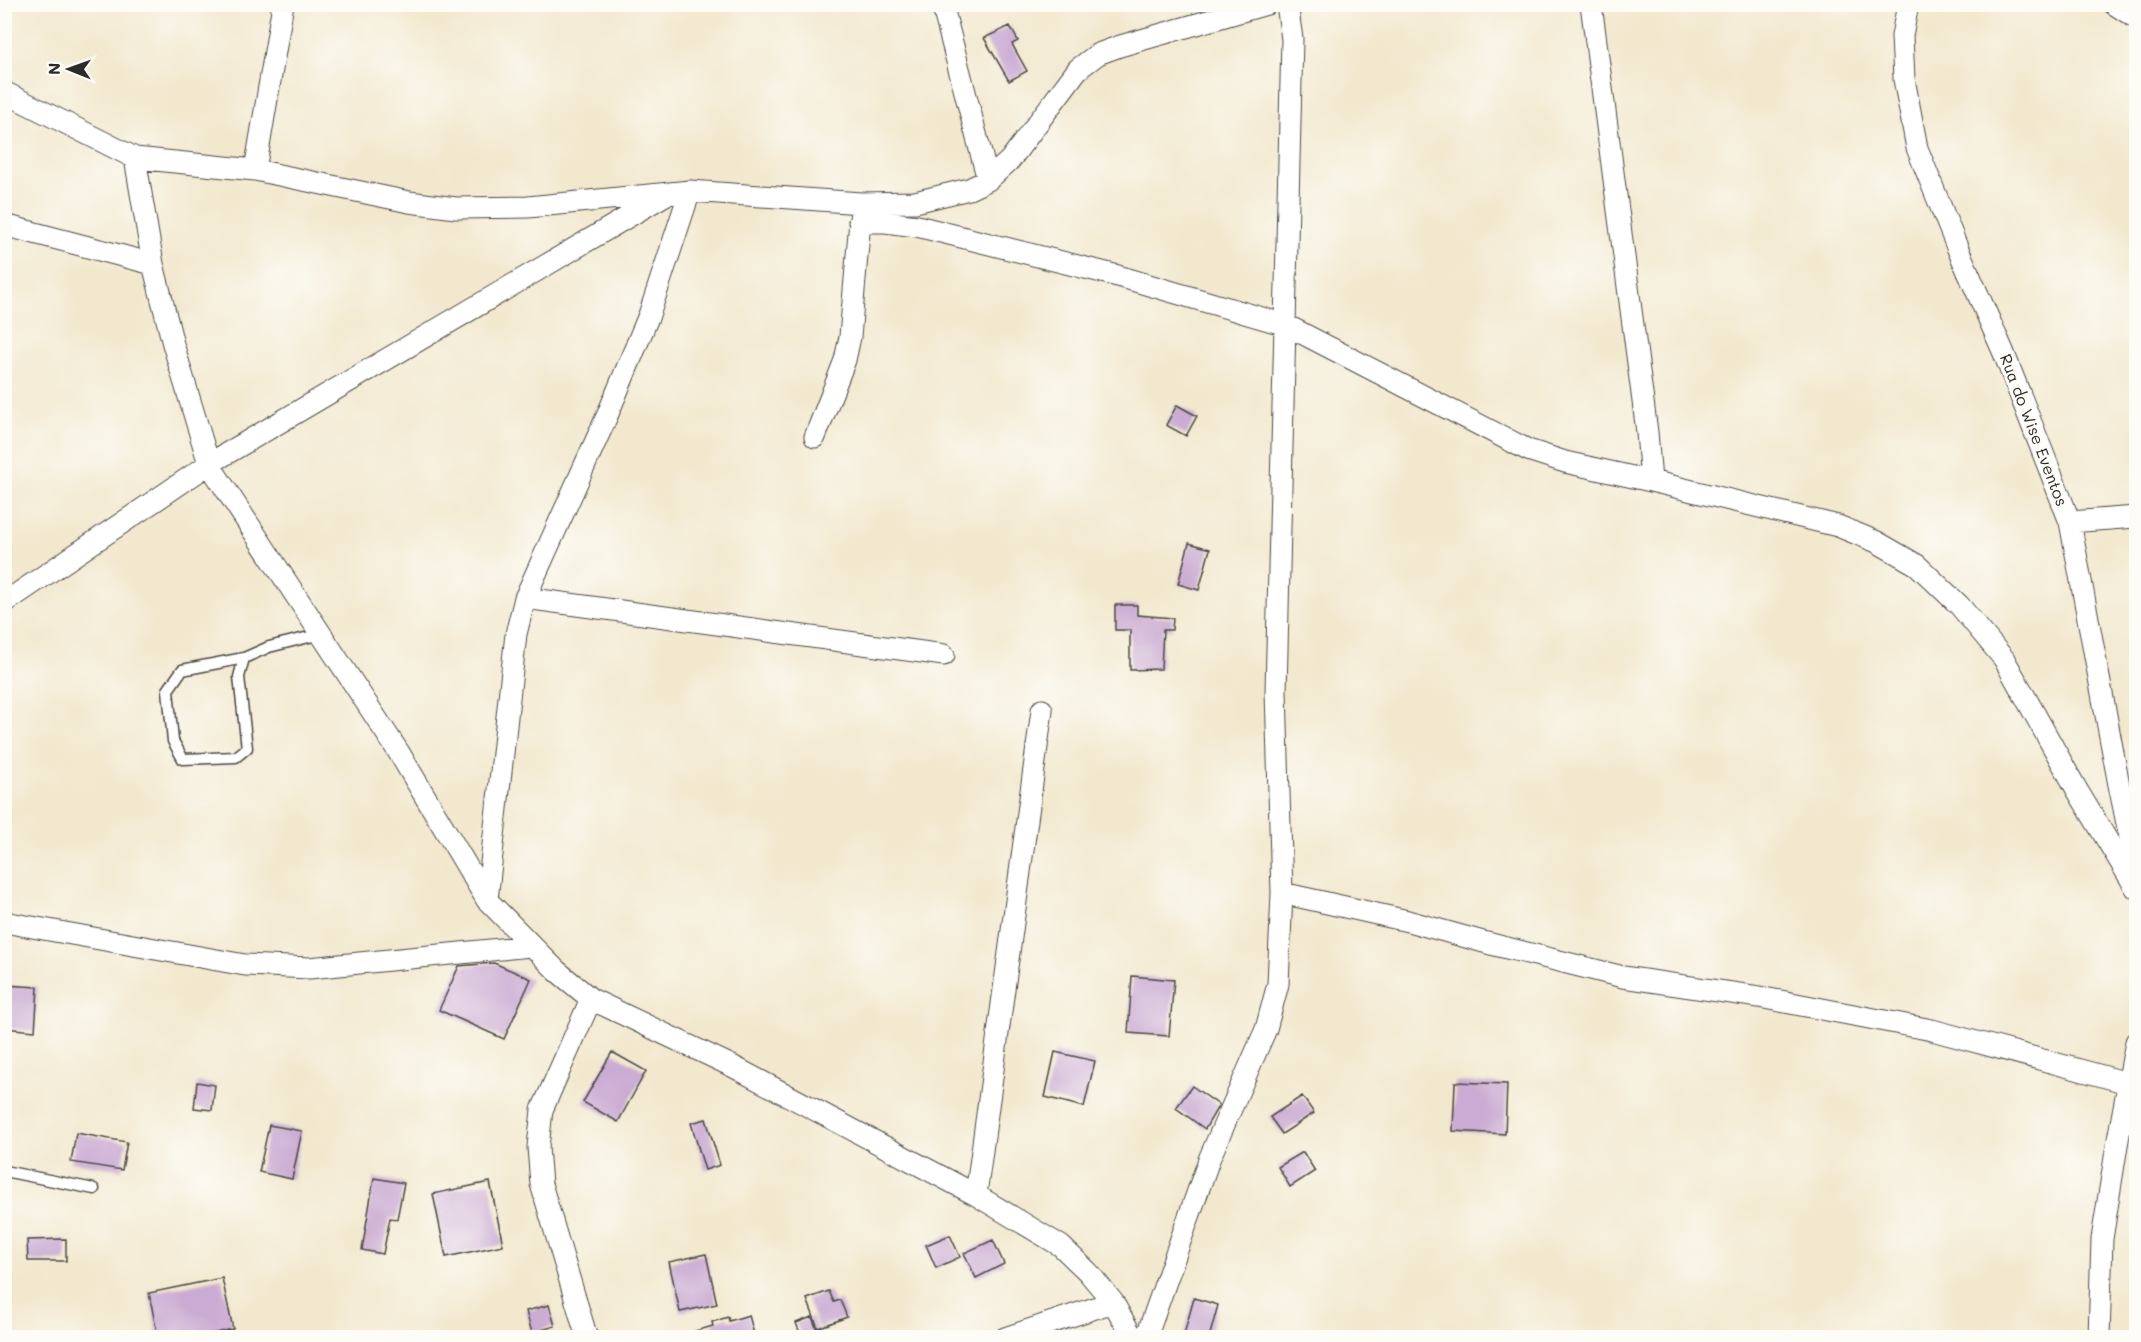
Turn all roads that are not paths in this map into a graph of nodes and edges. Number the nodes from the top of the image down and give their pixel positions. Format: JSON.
{"nodes":[{"id":1,"x":283,"y":4,"type":"edge"},
{"id":2,"x":942,"y":4,"type":"edge"},
{"id":3,"x":1267,"y":4,"type":"edge"},
{"id":4,"x":1287,"y":4,"type":"edge"},
{"id":5,"x":1590,"y":4,"type":"edge"},
{"id":6,"x":1908,"y":4,"type":"edge"},
{"id":7,"x":2114,"y":4,"type":"edge"},
{"id":8,"x":2136,"y":18,"type":"edge"},
{"id":9,"x":4,"y":92,"type":"edge"},
{"id":10,"x":135,"y":158,"type":"junction"},
{"id":11,"x":255,"y":170,"type":"junction"},
{"id":12,"x":988,"y":180,"type":"junction"},
{"id":13,"x":680,"y":191,"type":"junction"},
{"id":14,"x":860,"y":212,"type":"junction"},
{"id":15,"x":4,"y":225,"type":"edge"},
{"id":16,"x":153,"y":264,"type":"junction"},
{"id":17,"x":1286,"y":325,"type":"junction"},
{"id":18,"x":815,"y":437,"type":"dead end"},
{"id":19,"x":209,"y":464,"type":"junction"},
{"id":20,"x":1651,"y":481,"type":"junction"},
{"id":21,"x":2136,"y":518,"type":"edge"},
{"id":22,"x":2070,"y":522,"type":"junction"},
{"id":23,"x":525,"y":598,"type":"junction"},
{"id":24,"x":4,"y":603,"type":"edge"},
{"id":25,"x":321,"y":634,"type":"junction"},
{"id":26,"x":944,"y":655,"type":"dead end"},
{"id":27,"x":244,"y":658,"type":"junction"},
{"id":28,"x":1042,"y":710,"type":"dead end"},
{"id":29,"x":2136,"y":867,"type":"edge"},
{"id":30,"x":2136,"y":888,"type":"edge"},
{"id":31,"x":1282,"y":893,"type":"junction"},
{"id":32,"x":487,"y":900,"type":"junction"},
{"id":33,"x":4,"y":922,"type":"edge"},
{"id":34,"x":531,"y":946,"type":"junction"},
{"id":35,"x":591,"y":999,"type":"junction"},
{"id":36,"x":2136,"y":1042,"type":"edge"},
{"id":37,"x":2128,"y":1083,"type":"junction"},
{"id":38,"x":4,"y":1170,"type":"edge"},
{"id":39,"x":94,"y":1188,"type":"dead end"},
{"id":40,"x":976,"y":1196,"type":"junction"},
{"id":41,"x":1113,"y":1302,"type":"junction"},
{"id":42,"x":586,"y":1338,"type":"edge"},
{"id":43,"x":1005,"y":1338,"type":"edge"},
{"id":44,"x":1133,"y":1338,"type":"edge"},
{"id":45,"x":1146,"y":1338,"type":"edge"},
{"id":46,"x":2099,"y":1338,"type":"edge"}],
"edges":[{"from":1,"to":11,"type":"street"},
{"from":2,"to":12,"type":"street"},
{"from":3,"to":12,"type":"street"},
{"from":4,"to":17,"type":"street"},
{"from":5,"to":20,"type":"street"},
{"from":6,"to":22,"type":"street","name":"Rua do Wise Eventos"},
{"from":7,"to":8,"type":"street"},
{"from":9,"to":10,"type":"street"},
{"from":10,"to":11,"type":"street"},
{"from":10,"to":16,"type":"street"},
{"from":11,"to":13,"type":"street"},
{"from":12,"to":14,"type":"street"},
{"from":13,"to":14,"type":"street"},
{"from":13,"to":19,"type":"street"},
{"from":13,"to":23,"type":"street"},
{"from":14,"to":17,"type":"street"},
{"from":14,"to":18,"type":"street"},
{"from":15,"to":16,"type":"street"},
{"from":16,"to":19,"type":"street"},
{"from":17,"to":20,"type":"street"},
{"from":17,"to":31,"type":"street"},
{"from":19,"to":24,"type":"street"},
{"from":19,"to":25,"type":"street"},
{"from":20,"to":30,"type":"street"},
{"from":21,"to":22,"type":"street"},
{"from":22,"to":29,"type":"street","name":"Rua do Wise Eventos"},
{"from":23,"to":26,"type":"street"},
{"from":23,"to":32,"type":"street"},
{"from":25,"to":27,"type":"lane"},
{"from":25,"to":32,"type":"street"},
{"from":27,"to":27,"type":"lane"},
{"from":28,"to":40,"type":"street"},
{"from":31,"to":37,"type":"street"},
{"from":31,"to":45,"type":"street"},
{"from":32,"to":34,"type":"street"},
{"from":33,"to":34,"type":"street"},
{"from":34,"to":35,"type":"street"},
{"from":35,"to":40,"type":"street"},
{"from":35,"to":42,"type":"street"},
{"from":36,"to":37,"type":"street"},
{"from":37,"to":46,"type":"street"},
{"from":38,"to":39,"type":"lane"},
{"from":40,"to":41,"type":"street"},
{"from":41,"to":43,"type":"street"},
{"from":41,"to":44,"type":"street"}]}
